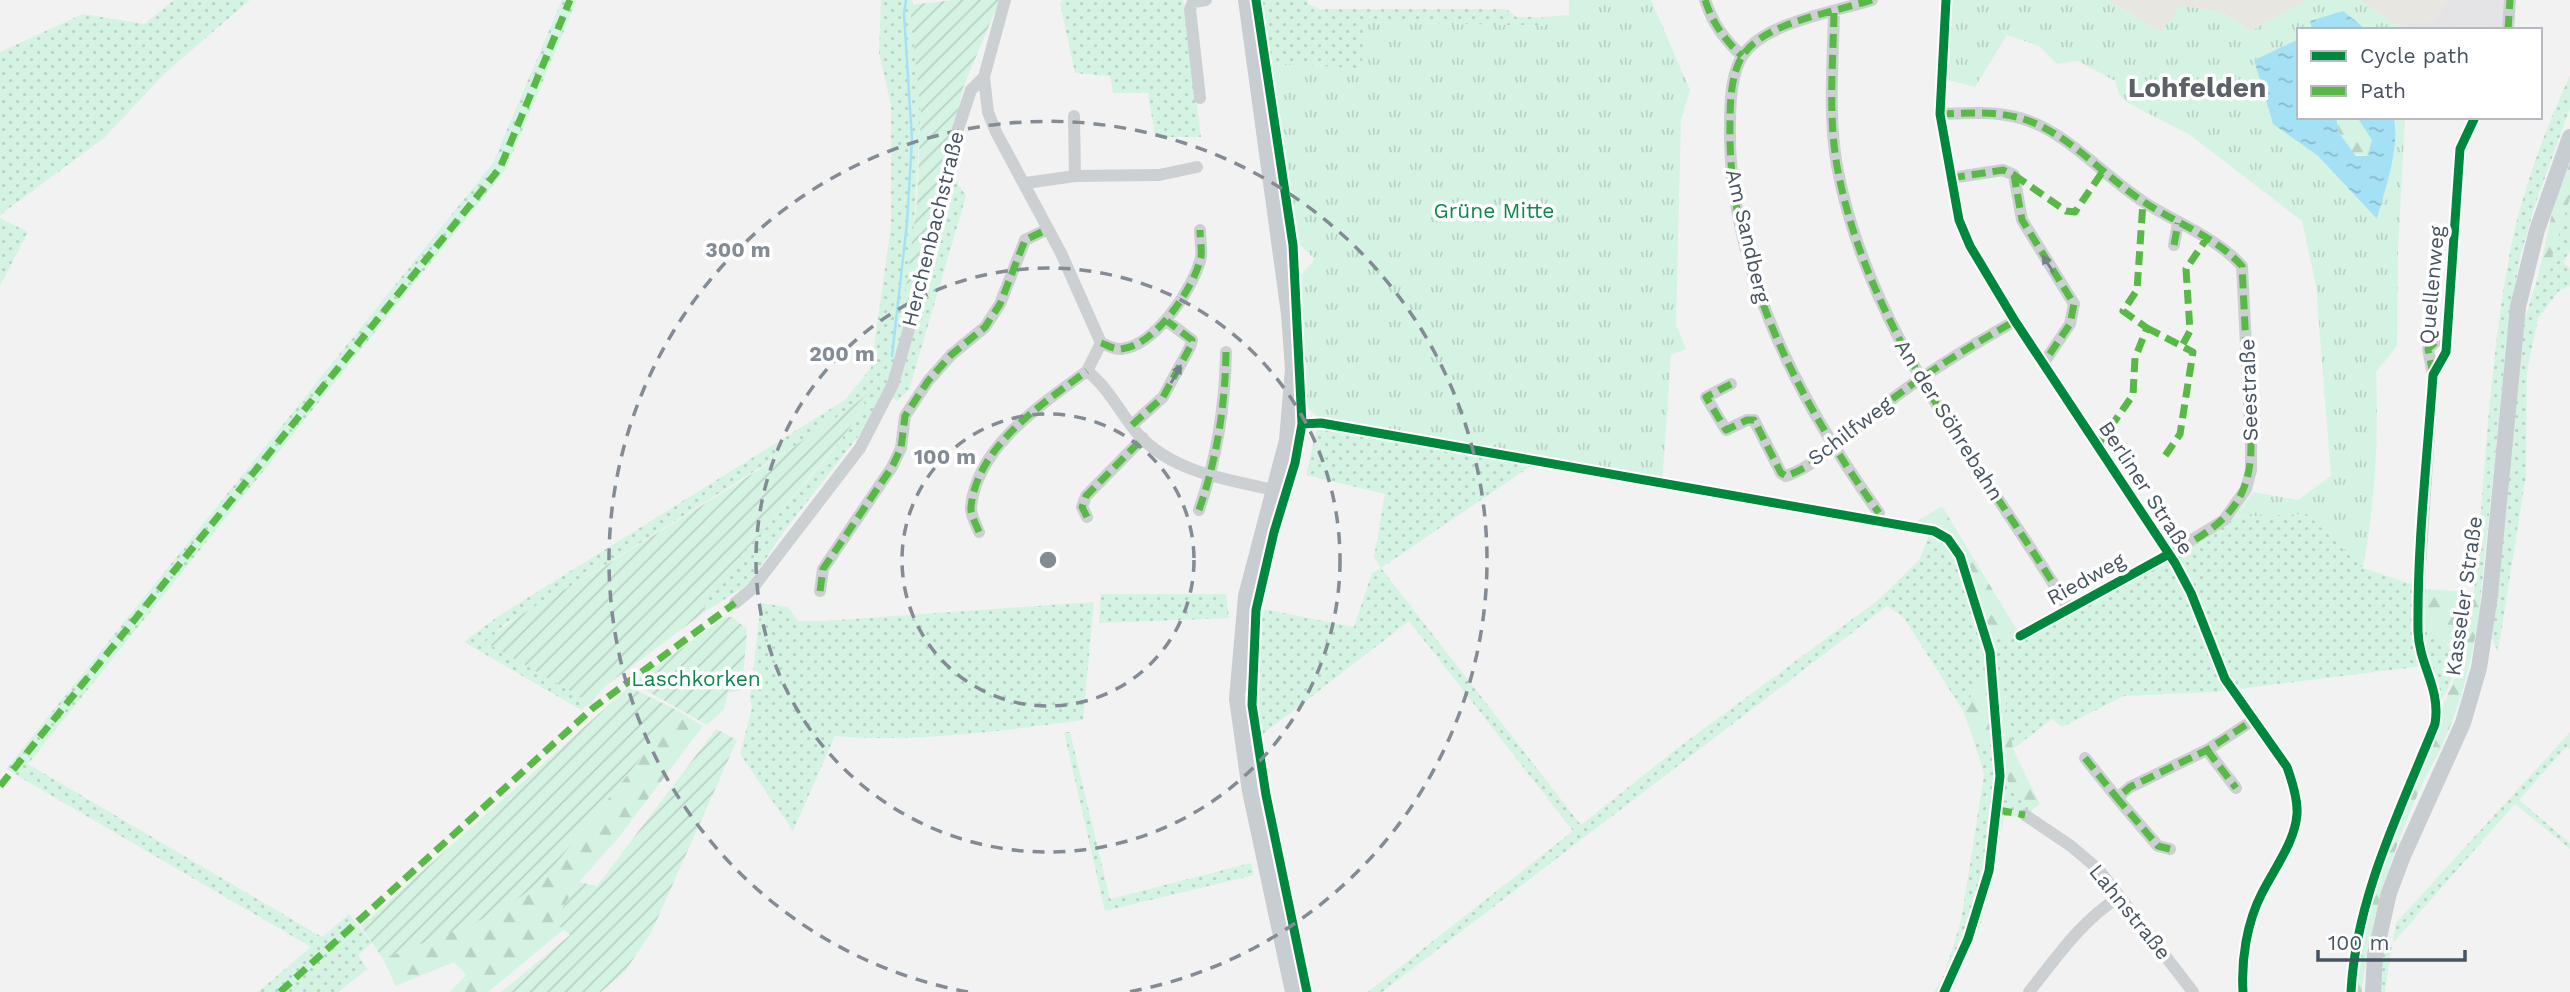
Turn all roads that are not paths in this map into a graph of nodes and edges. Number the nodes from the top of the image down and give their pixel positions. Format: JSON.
{"nodes":[{"id":1,"x":1005,"y":0,"type":"edge"},
{"id":2,"x":1246,"y":0,"type":"edge"},
{"id":3,"x":1705,"y":0,"type":"edge"},
{"id":4,"x":1872,"y":0,"type":"edge"},
{"id":5,"x":1946,"y":0,"type":"edge"},
{"id":6,"x":2510,"y":0,"type":"edge"},
{"id":7,"x":1197,"y":1,"type":"edge"},
{"id":8,"x":1834,"y":12,"type":"junction"},
{"id":9,"x":2508,"y":28,"type":"edge"},
{"id":10,"x":1742,"y":57,"type":"junction"},
{"id":11,"x":984,"y":77,"type":"junction"},
{"id":12,"x":1200,"y":98,"type":"dead end"},
{"id":13,"x":1940,"y":114,"type":"junction"},
{"id":14,"x":1074,"y":116,"type":"dead end"},
{"id":15,"x":2468,"y":119,"type":"edge"},
{"id":16,"x":2570,"y":137,"type":"edge"},
{"id":17,"x":1198,"y":167,"type":"dead end"},
{"id":18,"x":1075,"y":176,"type":"junction"},
{"id":19,"x":1951,"y":178,"type":"junction"},
{"id":20,"x":1026,"y":183,"type":"junction"},
{"id":21,"x":2178,"y":223,"type":"junction"},
{"id":22,"x":1048,"y":229,"type":"junction"},
{"id":23,"x":1200,"y":230,"type":"dead end"},
{"id":24,"x":2174,"y":245,"type":"dead end"},
{"id":25,"x":1167,"y":321,"type":"junction"},
{"id":26,"x":2015,"y":321,"type":"junction"},
{"id":27,"x":1101,"y":343,"type":"junction"},
{"id":28,"x":1226,"y":352,"type":"dead end"},
{"id":29,"x":2043,"y":364,"type":"junction"},
{"id":30,"x":1087,"y":371,"type":"junction"},
{"id":31,"x":1920,"y":379,"type":"junction"},
{"id":32,"x":1731,"y":384,"type":"dead end"},
{"id":33,"x":1132,"y":425,"type":"junction"},
{"id":34,"x":1143,"y":438,"type":"junction"},
{"id":35,"x":1832,"y":447,"type":"junction"},
{"id":36,"x":1211,"y":475,"type":"junction"},
{"id":37,"x":1275,"y":490,"type":"junction"},
{"id":38,"x":1199,"y":510,"type":"dead end"},
{"id":39,"x":1879,"y":513,"type":"dead end"},
{"id":40,"x":1087,"y":517,"type":"dead end"},
{"id":41,"x":979,"y":532,"type":"dead end"},
{"id":42,"x":2169,"y":554,"type":"junction"},
{"id":43,"x":2419,"y":581,"type":"dead end"},
{"id":44,"x":820,"y":591,"type":"dead end"},
{"id":45,"x":735,"y":603,"type":"dead end"},
{"id":46,"x":2069,"y":609,"type":"junction"},
{"id":47,"x":2020,"y":636,"type":"dead end"},
{"id":48,"x":2252,"y":720,"type":"junction"},
{"id":49,"x":2207,"y":750,"type":"junction"},
{"id":50,"x":2085,"y":758,"type":"dead end"},
{"id":51,"x":2236,"y":789,"type":"dead end"},
{"id":52,"x":2117,"y":798,"type":"junction"},
{"id":53,"x":2025,"y":815,"type":"dead end"},
{"id":54,"x":2170,"y":849,"type":"dead end"},
{"id":55,"x":2119,"y":897,"type":"junction"},
{"id":56,"x":1293,"y":992,"type":"edge"},
{"id":57,"x":2029,"y":992,"type":"edge"},
{"id":58,"x":2193,"y":992,"type":"edge"},
{"id":59,"x":2243,"y":992,"type":"edge"},
{"id":60,"x":2373,"y":992,"type":"edge"}],
"edges":[{"from":1,"to":11,"type":"street","name":"Herchenbachstraße"},
{"from":2,"to":37,"type":"main road"},
{"from":3,"to":10,"type":"street"},
{"from":4,"to":8,"type":"street"},
{"from":5,"to":13,"type":"street","name":"Berliner Straße"},
{"from":6,"to":9,"type":"street"},
{"from":7,"to":12,"type":"street"},
{"from":8,"to":10,"type":"street"},
{"from":8,"to":31,"type":"street","name":"An der Söhrebahn"},
{"from":10,"to":35,"type":"street","name":"Am Sandberg"},
{"from":11,"to":20,"type":"street"},
{"from":11,"to":45,"type":"street","name":"Herchenbachstraße"},
{"from":13,"to":19,"type":"street","name":"Berliner Straße"},
{"from":13,"to":21,"type":"street","name":"Seestraße"},
{"from":14,"to":18,"type":"street"},
{"from":15,"to":43,"type":"street","name":"Quellenweg"},
{"from":16,"to":60,"type":"main road","name":"Kasseler Straße"},
{"from":17,"to":18,"type":"street"},
{"from":18,"to":20,"type":"street"},
{"from":19,"to":26,"type":"street","name":"Berliner Straße"},
{"from":29,"to":19,"type":"street","one_way":true},
{"from":20,"to":22,"type":"street"},
{"from":21,"to":24,"type":"street"},
{"from":21,"to":42,"type":"street","name":"Seestraße"},
{"from":22,"to":27,"type":"street"},
{"from":22,"to":44,"type":"street"},
{"from":23,"to":25,"type":"street"},
{"from":25,"to":27,"type":"street"},
{"from":33,"to":25,"type":"street","one_way":true},
{"from":26,"to":29,"type":"street","name":"Berliner Straße"},
{"from":26,"to":31,"type":"street","name":"Schilfweg"},
{"from":27,"to":30,"type":"street"},
{"from":28,"to":36,"type":"street"},
{"from":29,"to":42,"type":"street","name":"Berliner Straße"},
{"from":30,"to":33,"type":"street"},
{"from":30,"to":41,"type":"street"},
{"from":31,"to":35,"type":"street","name":"Schilfweg"},
{"from":31,"to":46,"type":"street","name":"An der Söhrebahn"},
{"from":32,"to":35,"type":"street","name":"Schilfweg"},
{"from":33,"to":34,"type":"street"},
{"from":34,"to":36,"type":"street"},
{"from":34,"to":40,"type":"street"},
{"from":35,"to":39,"type":"street","name":"Am Sandberg"},
{"from":36,"to":37,"type":"street"},
{"from":36,"to":38,"type":"street"},
{"from":37,"to":56,"type":"main road"},
{"from":42,"to":46,"type":"street","name":"Riedweg"},
{"from":42,"to":48,"type":"street","name":"Berliner Straße"},
{"from":46,"to":47,"type":"street","name":"Riedweg"},
{"from":48,"to":49,"type":"street"},
{"from":48,"to":59,"type":"street","name":"Berliner Straße"},
{"from":49,"to":51,"type":"street"},
{"from":49,"to":52,"type":"street"},
{"from":50,"to":52,"type":"street"},
{"from":52,"to":54,"type":"street"},
{"from":53,"to":55,"type":"street","name":"Lahnstraße"},
{"from":55,"to":57,"type":"street"},
{"from":55,"to":58,"type":"street","name":"Lahnstraße"}]}
